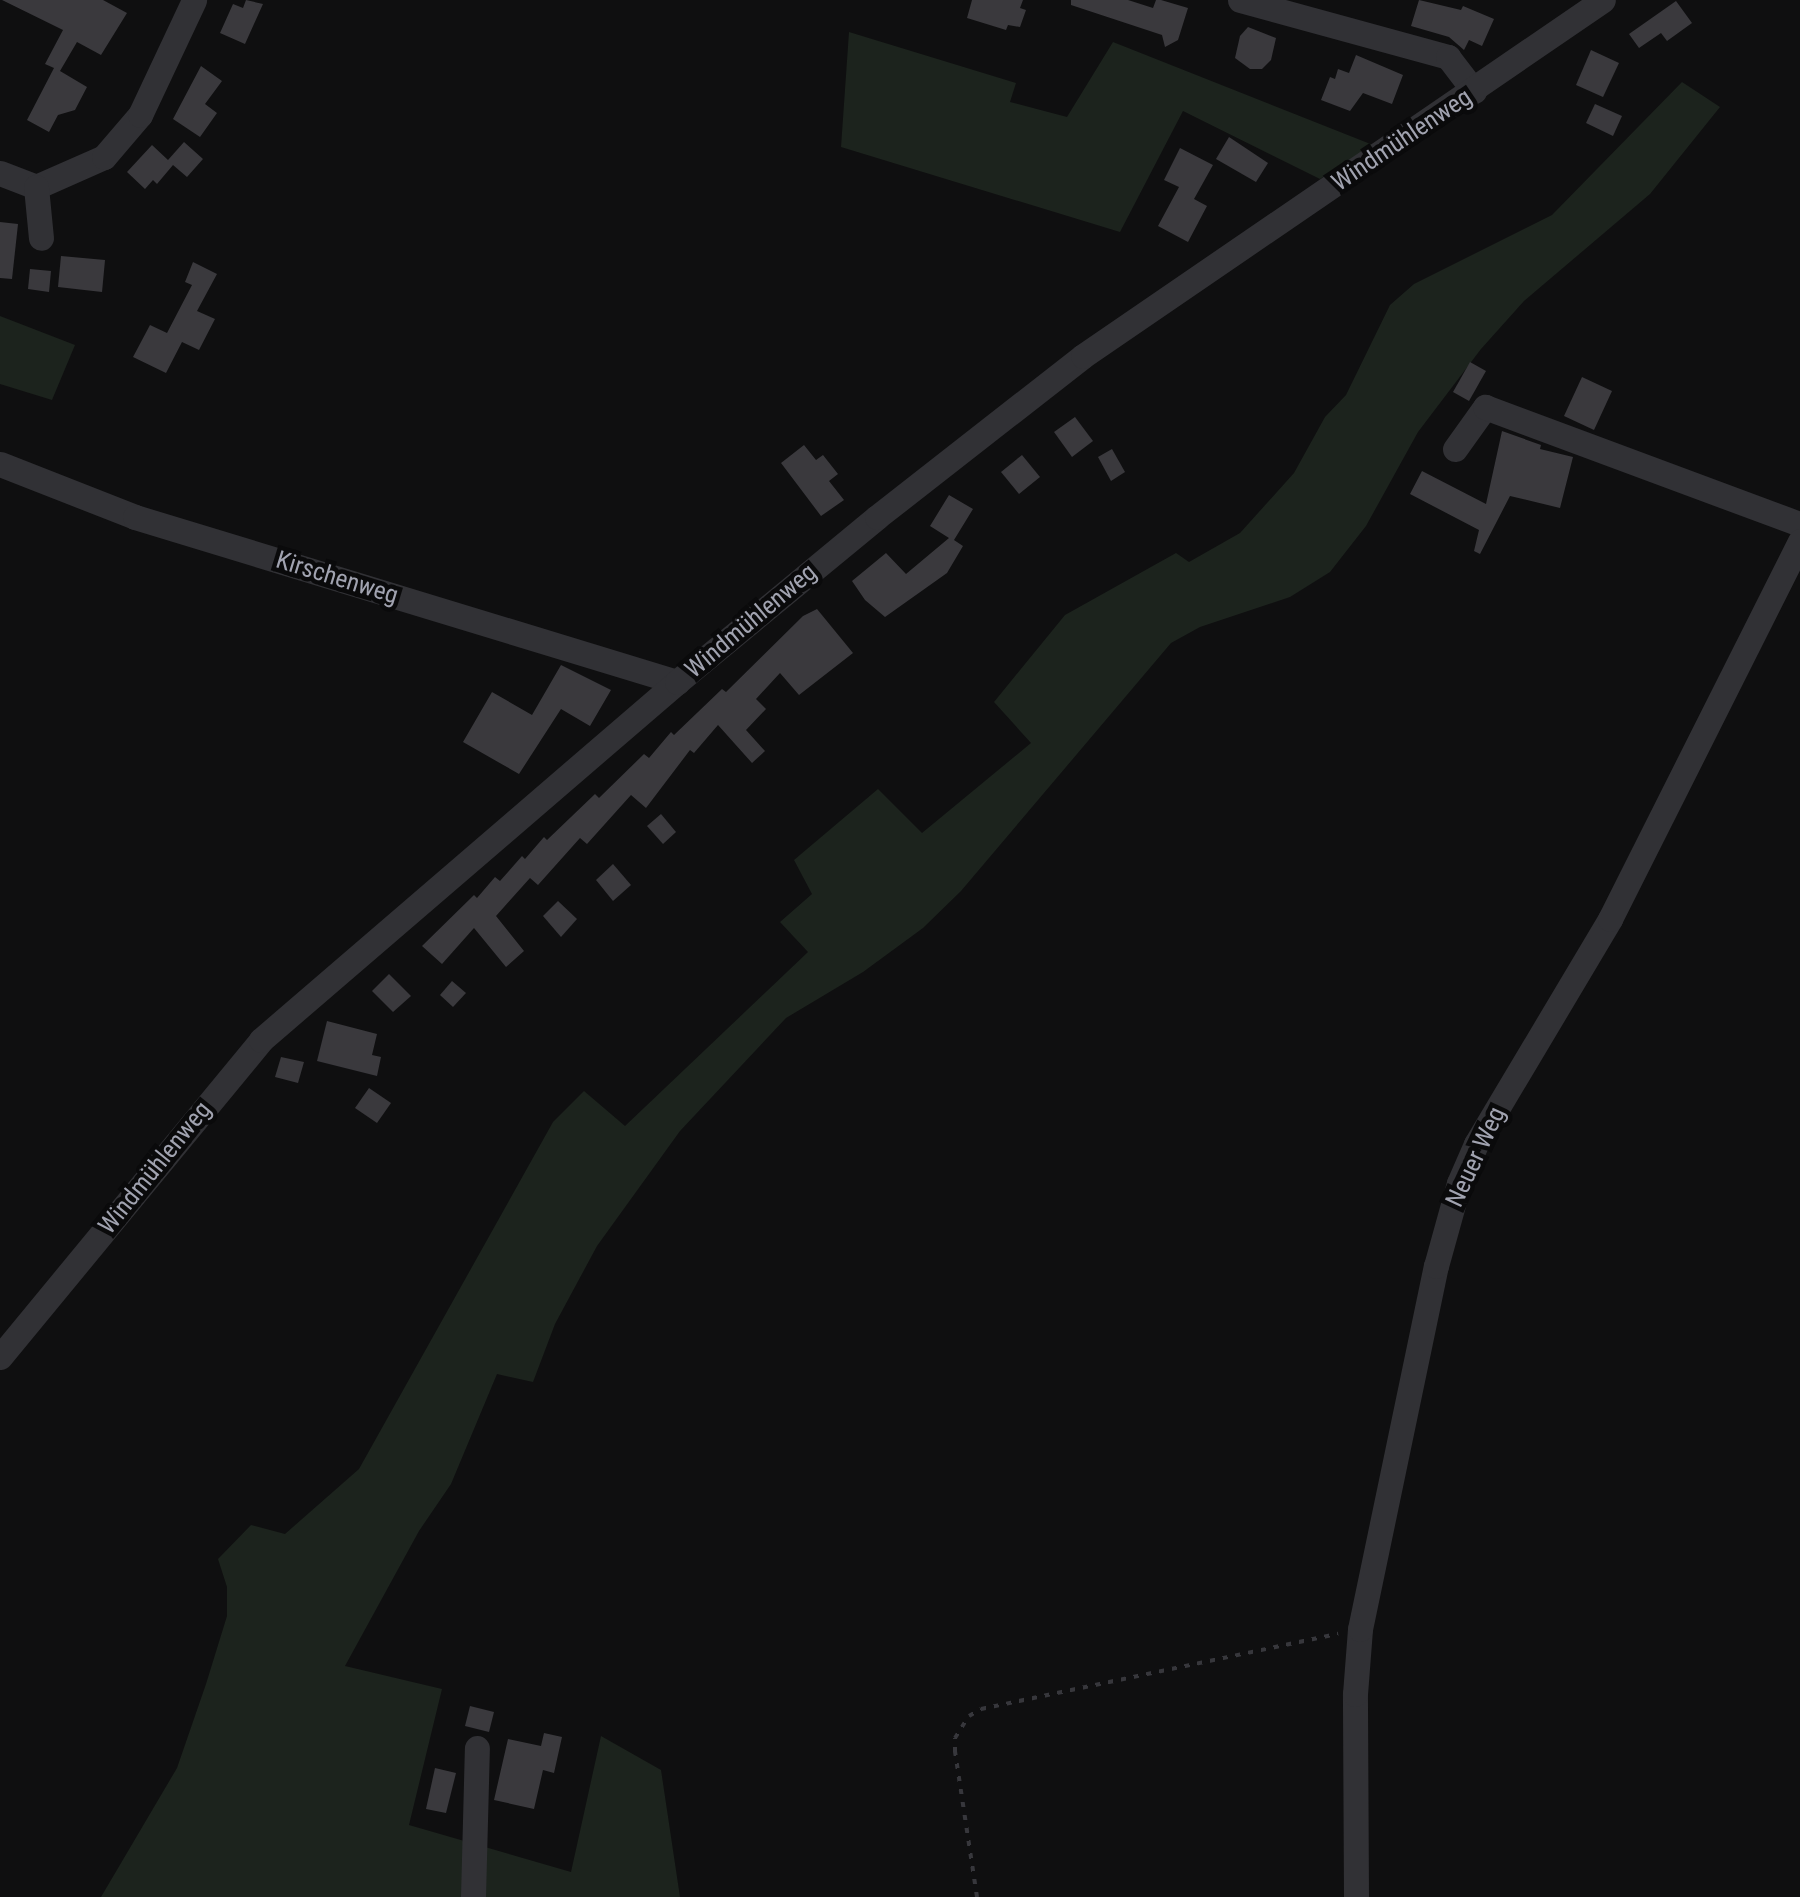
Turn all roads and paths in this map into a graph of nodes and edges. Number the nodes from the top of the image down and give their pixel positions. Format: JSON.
{"nodes":[{"id":1,"x":1240,"y":0,"type":"edge"},
{"id":2,"x":1603,"y":0,"type":"edge"},
{"id":3,"x":183,"y":4,"type":"edge"},
{"id":4,"x":1474,"y":91,"type":"junction"},
{"id":5,"x":0,"y":173,"type":"edge"},
{"id":6,"x":36,"y":187,"type":"junction"},
{"id":7,"x":41,"y":238,"type":"dead end"},
{"id":8,"x":1454,"y":450,"type":"dead end"},
{"id":9,"x":0,"y":464,"type":"edge"},
{"id":10,"x":1800,"y":524,"type":"edge"},
{"id":11,"x":1800,"y":541,"type":"edge"},
{"id":12,"x":678,"y":682,"type":"junction"},
{"id":13,"x":0,"y":1358,"type":"edge"},
{"id":14,"x":1360,"y":1630,"type":"junction"},
{"id":15,"x":477,"y":1748,"type":"dead end"},
{"id":16,"x":473,"y":1897,"type":"edge"},
{"id":17,"x":977,"y":1897,"type":"edge"},
{"id":18,"x":1356,"y":1897,"type":"edge"}],
"edges":[{"from":1,"to":4,"type":"street"},
{"from":2,"to":4,"type":"street","name":"Windmühlenweg"},
{"from":3,"to":6,"type":"street"},
{"from":4,"to":12,"type":"street","name":"Windmühlenweg"},
{"from":5,"to":6,"type":"street"},
{"from":6,"to":7,"type":"street"},
{"from":8,"to":10,"type":"street"},
{"from":9,"to":12,"type":"street","name":"Kirschenweg"},
{"from":11,"to":14,"type":"street","name":"Neuer Weg"},
{"from":12,"to":13,"type":"street","name":"Windmühlenweg"},
{"from":14,"to":17,"type":"path"},
{"from":14,"to":18,"type":"street","name":"Neuer Weg"},
{"from":15,"to":16,"type":"street"}]}
